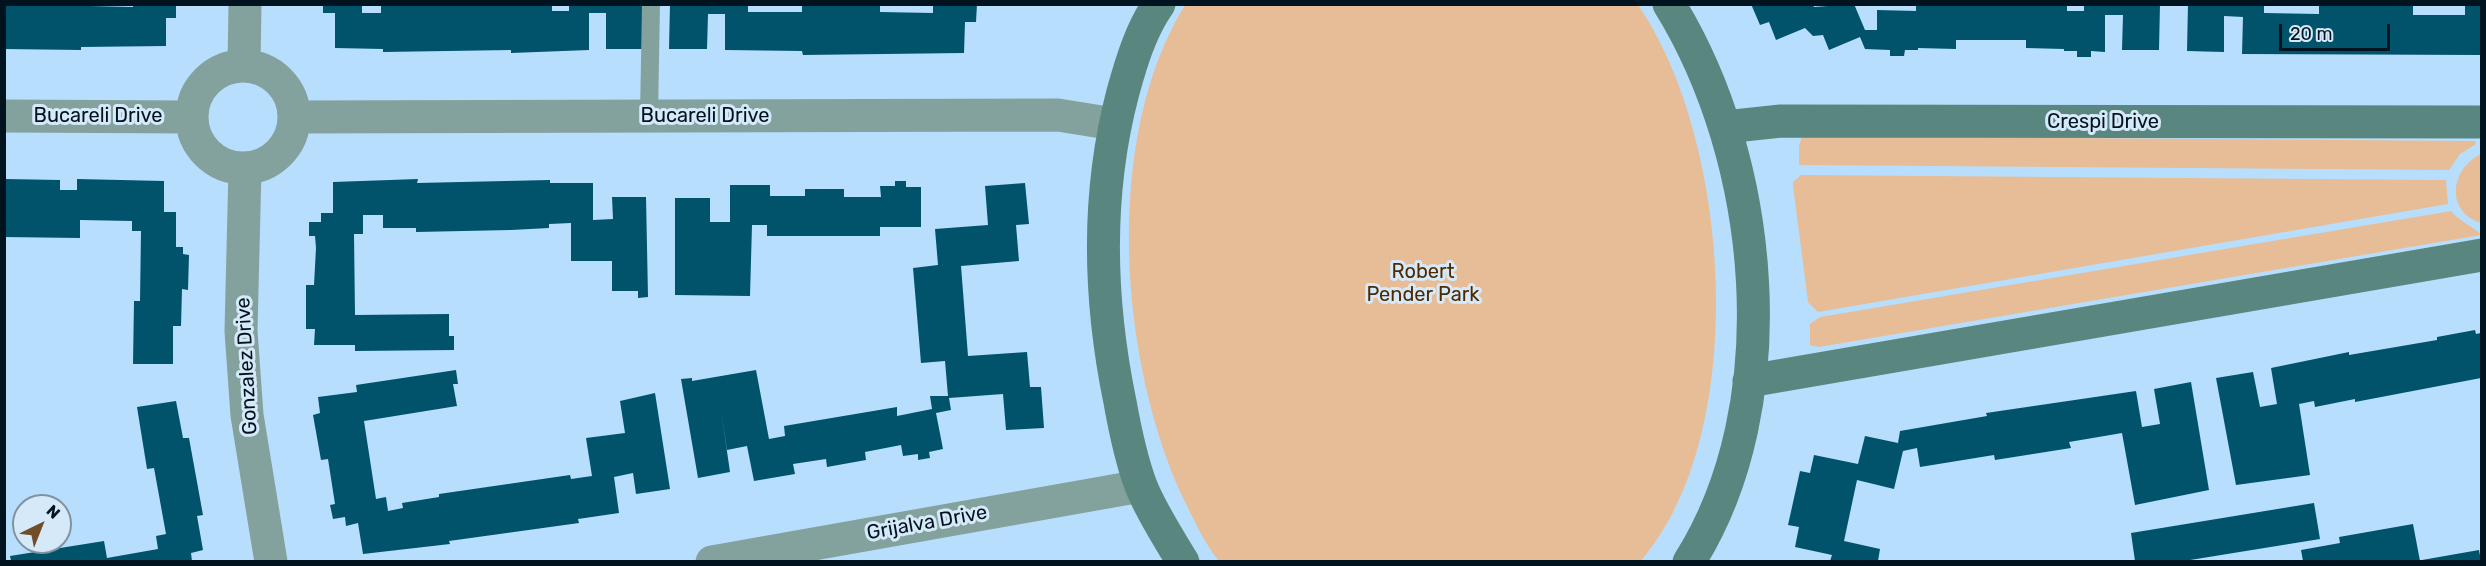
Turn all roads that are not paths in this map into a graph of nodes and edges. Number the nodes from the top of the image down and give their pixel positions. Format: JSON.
{"nodes":[{"id":1,"x":245,"y":4,"type":"edge"},
{"id":2,"x":651,"y":4,"type":"edge"},
{"id":3,"x":1159,"y":4,"type":"edge"},
{"id":4,"x":1669,"y":4,"type":"edge"},
{"id":5,"x":244,"y":65,"type":"junction"},
{"id":6,"x":4,"y":116,"type":"edge"},
{"id":7,"x":649,"y":116,"type":"junction"},
{"id":8,"x":191,"y":117,"type":"junction"},
{"id":9,"x":295,"y":117,"type":"junction"},
{"id":10,"x":2481,"y":122,"type":"edge"},
{"id":11,"x":1114,"y":124,"type":"junction"},
{"id":12,"x":1725,"y":127,"type":"junction"},
{"id":13,"x":245,"y":169,"type":"junction"},
{"id":14,"x":2481,"y":255,"type":"edge"},
{"id":15,"x":1749,"y":381,"type":"junction"},
{"id":16,"x":1141,"y":486,"type":"junction"},
{"id":17,"x":271,"y":561,"type":"edge"},
{"id":18,"x":712,"y":561,"type":"edge"},
{"id":19,"x":1183,"y":561,"type":"edge"},
{"id":20,"x":1689,"y":561,"type":"edge"}],
"edges":[{"from":1,"to":5,"type":"street"},
{"from":2,"to":7,"type":"lane"},
{"from":3,"to":11,"type":"street"},
{"from":4,"to":12,"type":"street"},
{"from":5,"to":8,"type":"street"},
{"from":5,"to":9,"type":"street"},
{"from":6,"to":8,"type":"street","name":"Bucareli Drive"},
{"from":7,"to":9,"type":"street","name":"Bucareli Drive"},
{"from":7,"to":11,"type":"street","name":"Bucareli Drive"},
{"from":8,"to":13,"type":"street"},
{"from":9,"to":13,"type":"street"},
{"from":10,"to":12,"type":"street","name":"Crespi Drive"},
{"from":11,"to":16,"type":"street"},
{"from":12,"to":15,"type":"street"},
{"from":13,"to":17,"type":"street","name":"Gonzalez Drive"},
{"from":14,"to":15,"type":"street"},
{"from":15,"to":20,"type":"street"},
{"from":16,"to":18,"type":"street","name":"Grijalva Drive"},
{"from":16,"to":19,"type":"street"}]}
